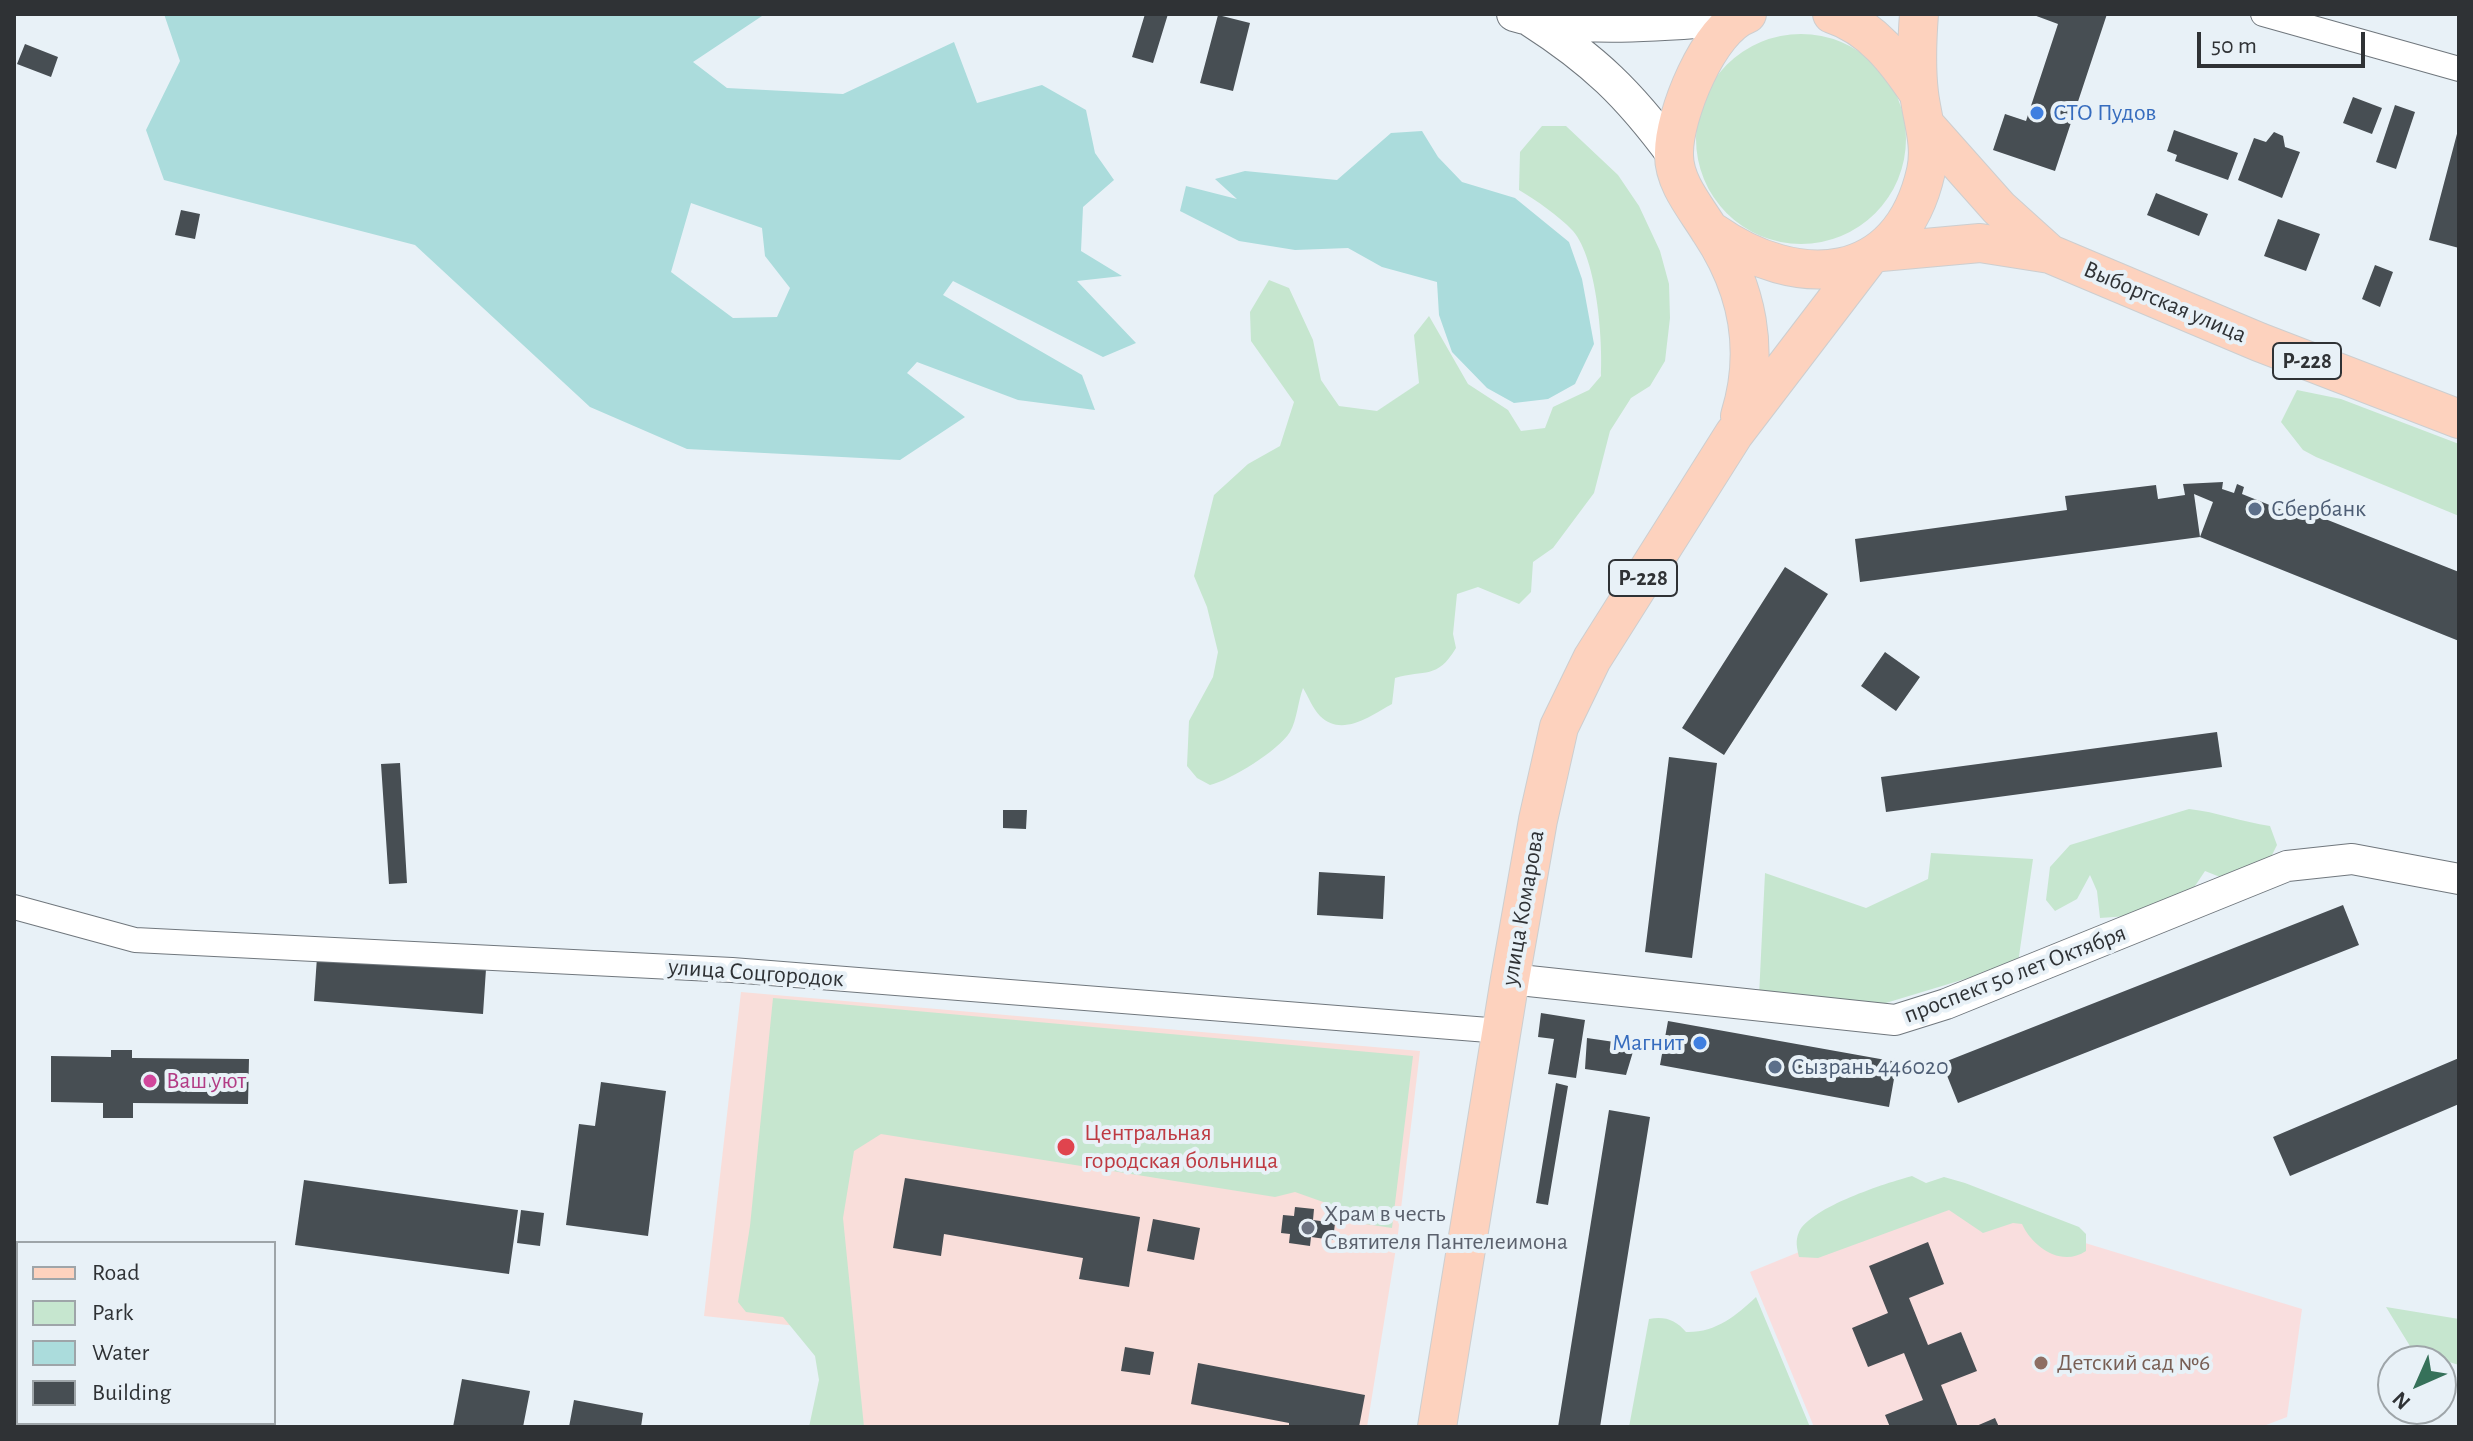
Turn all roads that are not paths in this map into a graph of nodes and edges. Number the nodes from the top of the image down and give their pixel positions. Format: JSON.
{"nodes":[{"id":1,"x":1832,"y":14,"type":"edge"},
{"id":2,"x":1919,"y":14,"type":"edge"},
{"id":3,"x":2263,"y":14,"type":"edge"},
{"id":4,"x":1522,"y":16,"type":"edge"},
{"id":5,"x":1742,"y":16,"type":"edge"},
{"id":6,"x":2459,"y":69,"type":"edge"},
{"id":7,"x":1923,"y":110,"type":"junction"},
{"id":8,"x":1674,"y":155,"type":"junction"},
{"id":9,"x":1710,"y":230,"type":"junction"},
{"id":10,"x":2050,"y":254,"type":"junction"},
{"id":11,"x":1873,"y":257,"type":"junction"},
{"id":12,"x":2459,"y":419,"type":"edge"},
{"id":13,"x":1734,"y":434,"type":"junction"},
{"id":14,"x":2459,"y":879,"type":"edge"},
{"id":15,"x":14,"y":907,"type":"edge"},
{"id":16,"x":1510,"y":979,"type":"junction"},
{"id":17,"x":1501,"y":1031,"type":"junction"},
{"id":18,"x":1437,"y":1427,"type":"edge"}],
"edges":[{"from":1,"to":7,"type":"main road","number":"Р-228"},
{"from":2,"to":7,"type":"main road","number":"Р-228"},
{"from":3,"to":6,"type":"street"},
{"from":4,"to":5,"type":"main road"},
{"from":4,"to":8,"type":"main road"},
{"from":5,"to":8,"type":"main road"},
{"from":7,"to":10,"type":"main road","number":"Р-228"},
{"from":7,"to":11,"type":"main road","number":"Р-228"},
{"from":8,"to":9,"type":"main road","number":"Р-228"},
{"from":9,"to":11,"type":"main road","number":"Р-228"},
{"from":9,"to":13,"type":"main road","number":"Р-228"},
{"from":10,"to":11,"type":"main road","number":"Р-228"},
{"from":10,"to":12,"type":"main road","name":"Выборгская улица","number":"Р-228"},
{"from":11,"to":13,"type":"main road","number":"Р-228"},
{"from":13,"to":16,"type":"main road","name":"улица Комарова","number":"Р-228"},
{"from":14,"to":16,"type":"street","name":"проспект 50 лет Октября"},
{"from":15,"to":17,"type":"street","name":"улица Соцгородок"},
{"from":16,"to":17,"type":"main road","name":"улица Комарова","number":"Р-228"},
{"from":17,"to":18,"type":"main road","name":"улица Комарова","number":"Р-228"}]}
